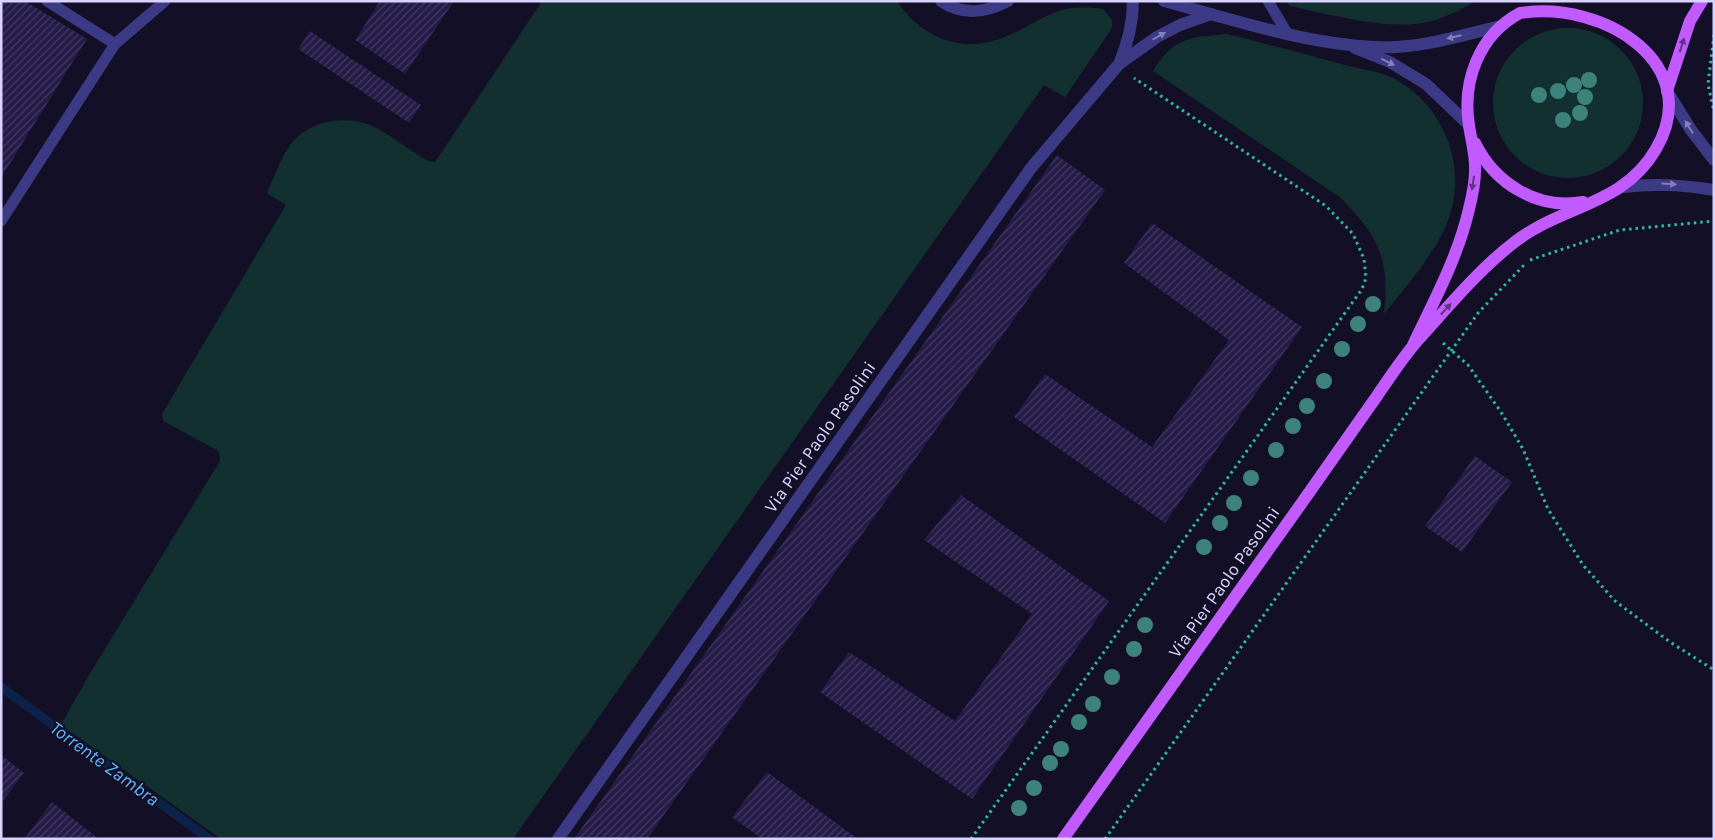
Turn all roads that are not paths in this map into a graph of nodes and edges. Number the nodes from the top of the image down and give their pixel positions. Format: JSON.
{"nodes":[{"id":1,"x":47,"y":1,"type":"edge"},
{"id":2,"x":165,"y":1,"type":"edge"},
{"id":3,"x":941,"y":1,"type":"edge"},
{"id":4,"x":1133,"y":1,"type":"edge"},
{"id":5,"x":1164,"y":1,"type":"edge"},
{"id":6,"x":1268,"y":1,"type":"edge"},
{"id":7,"x":1702,"y":1,"type":"edge"},
{"id":8,"x":1006,"y":2,"type":"edge"},
{"id":9,"x":1576,"y":2,"type":"edge"},
{"id":10,"x":1211,"y":14,"type":"junction"},
{"id":11,"x":1624,"y":19,"type":"dead end"},
{"id":12,"x":1501,"y":26,"type":"junction"},
{"id":13,"x":1287,"y":33,"type":"junction"},
{"id":14,"x":115,"y":44,"type":"junction"},
{"id":15,"x":1343,"y":44,"type":"junction"},
{"id":16,"x":1118,"y":65,"type":"junction"},
{"id":17,"x":1667,"y":91,"type":"junction"},
{"id":18,"x":1470,"y":129,"type":"junction"},
{"id":19,"x":1714,"y":160,"type":"edge"},
{"id":20,"x":1624,"y":187,"type":"junction"},
{"id":21,"x":1714,"y":190,"type":"edge"},
{"id":22,"x":1608,"y":195,"type":"junction"},
{"id":23,"x":1,"y":221,"type":"edge"},
{"id":24,"x":1413,"y":345,"type":"junction"},
{"id":25,"x":558,"y":839,"type":"edge"},
{"id":26,"x":1063,"y":839,"type":"edge"}],
"edges":[{"from":1,"to":14,"type":"lane"},
{"from":2,"to":14,"type":"lane"},
{"from":3,"to":8,"type":"street"},
{"from":4,"to":16,"type":"street","name":"Via Pier Paolo Pasolini"},
{"from":5,"to":10,"type":"street"},
{"from":6,"to":13,"type":"lane"},
{"from":17,"to":7,"type":"main road","name":"Via Pier Paolo Pasolini","one_way":true},
{"from":9,"to":12,"type":"main road","name":"Via Pier Paolo Pasolini"},
{"from":10,"to":13,"type":"street"},
{"from":16,"to":10,"type":"street","name":"Via Pier Paolo Pasolini","one_way":true},
{"from":11,"to":17,"type":"main road","name":"Via Pier Paolo Pasolini"},
{"from":12,"to":15,"type":"street","one_way":true},
{"from":12,"to":18,"type":"main road","name":"Via Pier Paolo Pasolini"},
{"from":13,"to":15,"type":"street"},
{"from":14,"to":23,"type":"lane"},
{"from":15,"to":18,"type":"street","one_way":true},
{"from":16,"to":25,"type":"street","name":"Via Pier Paolo Pasolini"},
{"from":19,"to":17,"type":"street","one_way":true},
{"from":17,"to":20,"type":"main road","name":"Via Pier Paolo Pasolini"},
{"from":18,"to":22,"type":"main road","name":"Via Pier Paolo Pasolini"},
{"from":18,"to":24,"type":"main road","name":"Via Pier Paolo Pasolini","one_way":true},
{"from":20,"to":21,"type":"street","one_way":true},
{"from":20,"to":22,"type":"main road","name":"Via Pier Paolo Pasolini"},
{"from":24,"to":22,"type":"main road","name":"Via Pier Paolo Pasolini","one_way":true},
{"from":24,"to":26,"type":"main road","name":"Via Pier Paolo Pasolini"}]}
